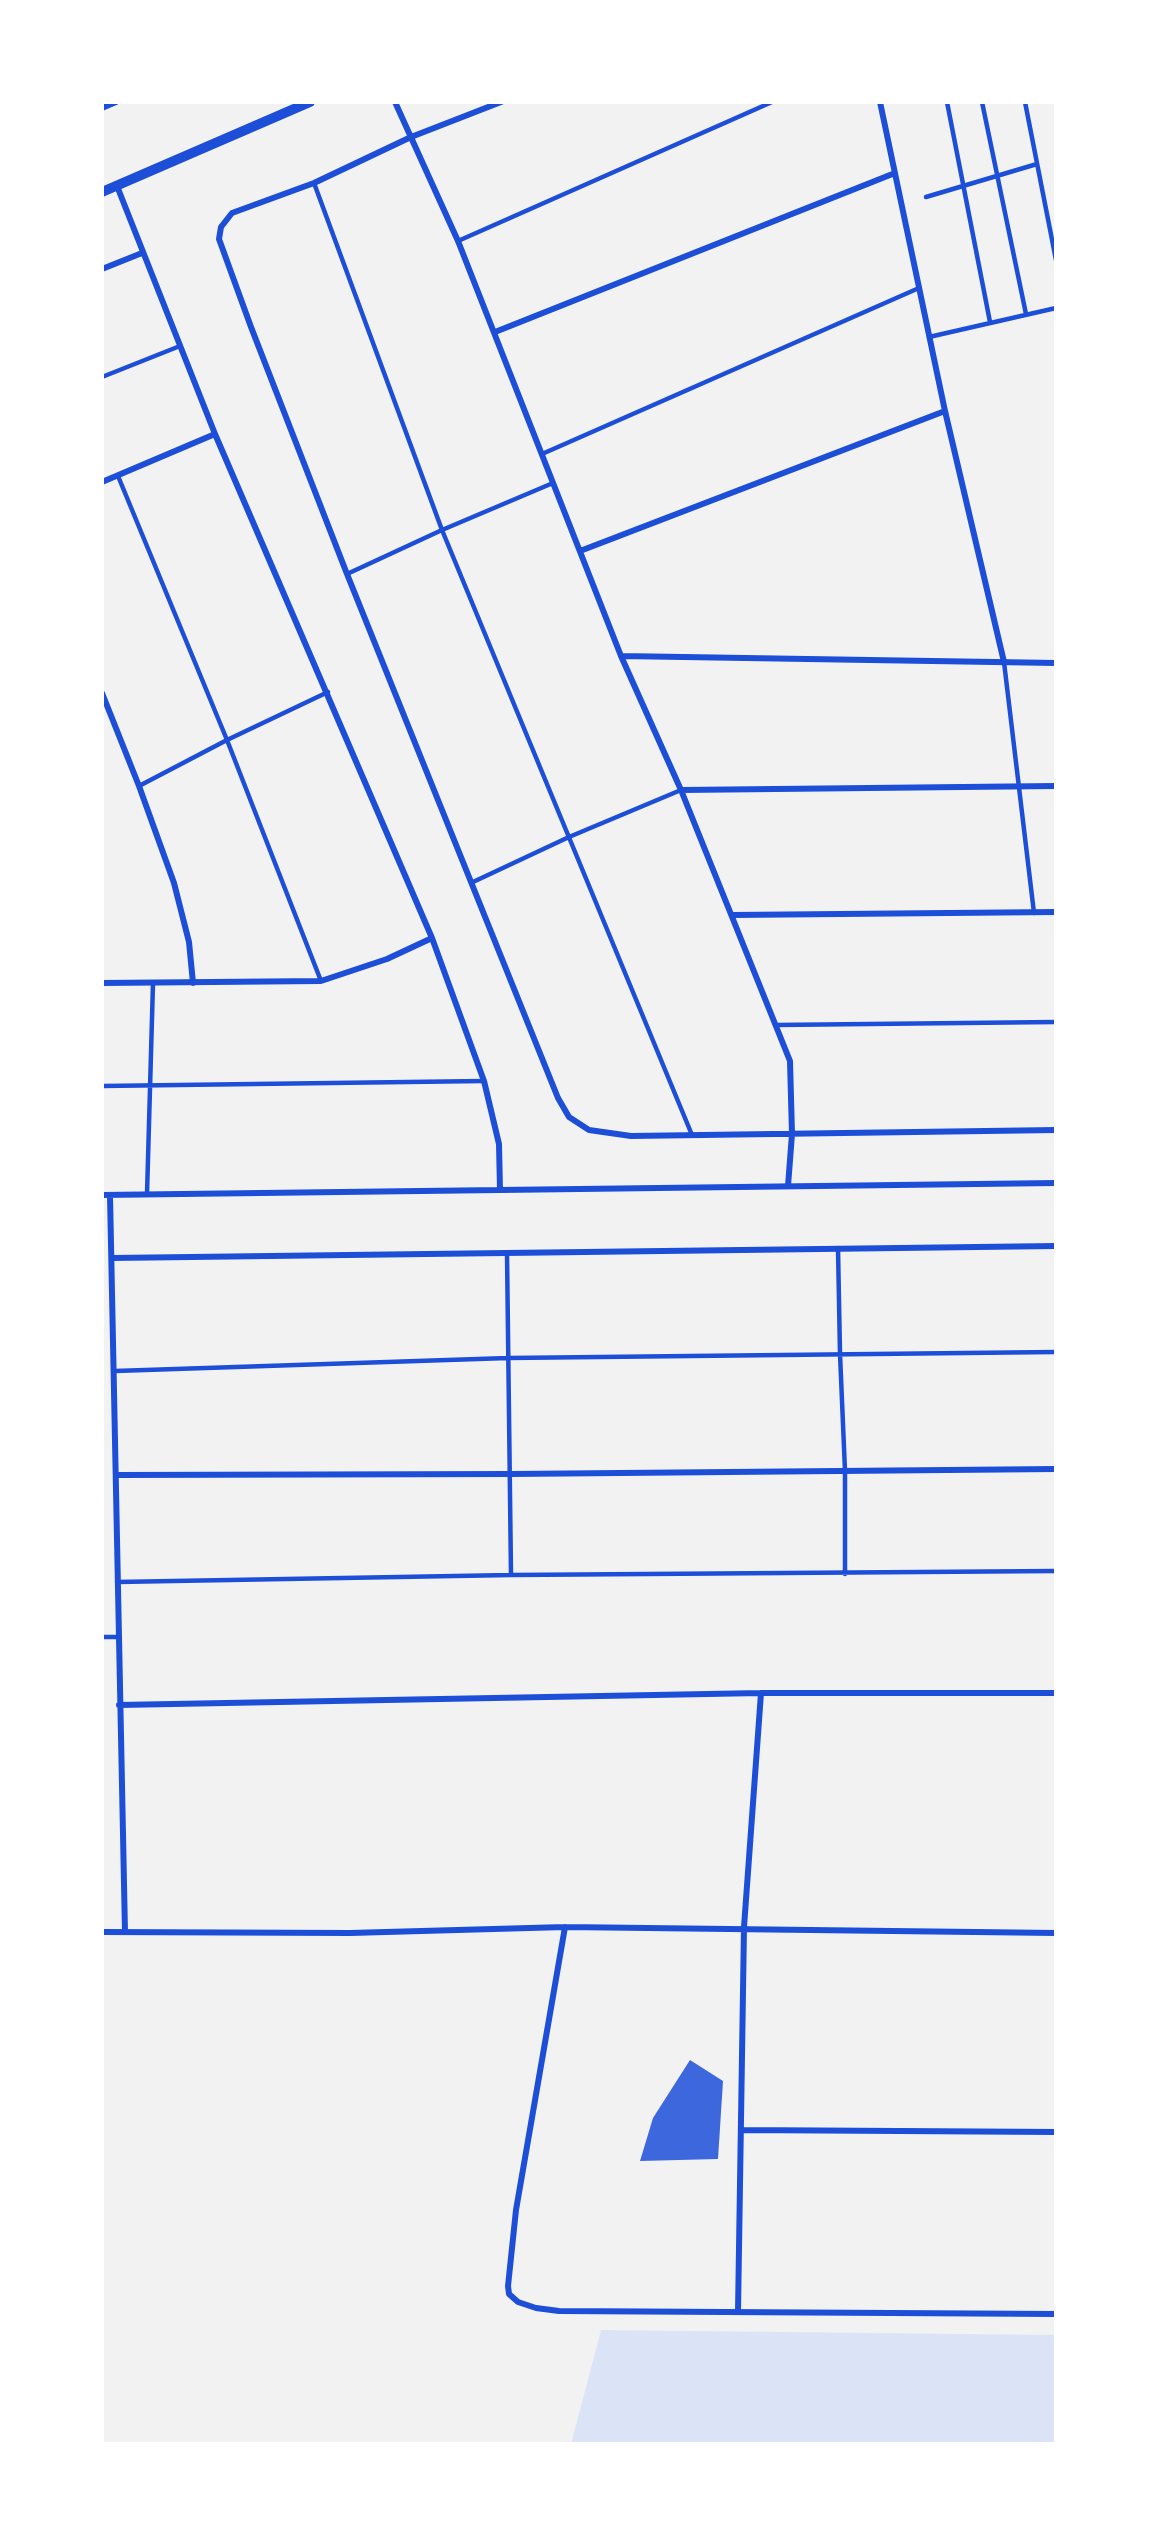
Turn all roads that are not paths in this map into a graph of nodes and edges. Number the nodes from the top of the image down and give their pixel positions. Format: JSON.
{"nodes":[{"id":1,"x":116,"y":102,"type":"edge"},
{"id":2,"x":310,"y":102,"type":"edge"},
{"id":3,"x":395,"y":102,"type":"edge"},
{"id":4,"x":501,"y":102,"type":"edge"},
{"id":5,"x":772,"y":102,"type":"edge"},
{"id":6,"x":880,"y":102,"type":"edge"},
{"id":7,"x":947,"y":102,"type":"edge"},
{"id":8,"x":982,"y":102,"type":"edge"},
{"id":9,"x":1025,"y":102,"type":"edge"},
{"id":10,"x":102,"y":108,"type":"edge"},
{"id":11,"x":411,"y":137,"type":"junction"},
{"id":12,"x":1037,"y":164,"type":"junction"},
{"id":13,"x":895,"y":173,"type":"junction"},
{"id":14,"x":997,"y":175,"type":"junction"},
{"id":15,"x":314,"y":183,"type":"junction"},
{"id":16,"x":964,"y":184,"type":"junction"},
{"id":17,"x":117,"y":186,"type":"junction"},
{"id":18,"x":102,"y":192,"type":"edge"},
{"id":19,"x":926,"y":197,"type":"dead end"},
{"id":20,"x":458,"y":241,"type":"junction"},
{"id":21,"x":142,"y":253,"type":"junction"},
{"id":22,"x":1056,"y":260,"type":"edge"},
{"id":23,"x":102,"y":270,"type":"edge"},
{"id":24,"x":919,"y":288,"type":"junction"},
{"id":25,"x":1056,"y":308,"type":"edge"},
{"id":26,"x":1026,"y":314,"type":"junction"},
{"id":27,"x":990,"y":322,"type":"junction"},
{"id":28,"x":495,"y":332,"type":"junction"},
{"id":29,"x":929,"y":337,"type":"junction"},
{"id":30,"x":180,"y":346,"type":"junction"},
{"id":31,"x":102,"y":377,"type":"edge"},
{"id":32,"x":945,"y":411,"type":"junction"},
{"id":33,"x":215,"y":434,"type":"junction"},
{"id":34,"x":542,"y":454,"type":"junction"},
{"id":35,"x":118,"y":476,"type":"junction"},
{"id":36,"x":102,"y":482,"type":"edge"},
{"id":37,"x":554,"y":483,"type":"junction"},
{"id":38,"x":442,"y":530,"type":"junction"},
{"id":39,"x":580,"y":551,"type":"junction"},
{"id":40,"x":347,"y":574,"type":"junction"},
{"id":41,"x":621,"y":656,"type":"junction"},
{"id":42,"x":1004,"y":662,"type":"junction"},
{"id":43,"x":1056,"y":663,"type":"edge"},
{"id":44,"x":328,"y":692,"type":"junction"},
{"id":45,"x":102,"y":693,"type":"edge"},
{"id":46,"x":227,"y":740,"type":"junction"},
{"id":47,"x":139,"y":786,"type":"junction"},
{"id":48,"x":1056,"y":786,"type":"edge"},
{"id":49,"x":1019,"y":787,"type":"junction"},
{"id":50,"x":681,"y":790,"type":"junction"},
{"id":51,"x":568,"y":837,"type":"junction"},
{"id":52,"x":473,"y":882,"type":"junction"},
{"id":53,"x":1056,"y":912,"type":"edge"},
{"id":54,"x":1034,"y":913,"type":"junction"},
{"id":55,"x":732,"y":915,"type":"junction"},
{"id":56,"x":432,"y":938,"type":"junction"},
{"id":57,"x":321,"y":981,"type":"junction"},
{"id":58,"x":102,"y":982,"type":"edge"},
{"id":59,"x":153,"y":983,"type":"junction"},
{"id":60,"x":193,"y":983,"type":"junction"},
{"id":61,"x":1056,"y":1022,"type":"edge"},
{"id":62,"x":776,"y":1025,"type":"junction"},
{"id":63,"x":484,"y":1082,"type":"junction"},
{"id":64,"x":102,"y":1086,"type":"edge"},
{"id":65,"x":151,"y":1086,"type":"junction"},
{"id":66,"x":1056,"y":1130,"type":"edge"},
{"id":67,"x":792,"y":1134,"type":"junction"},
{"id":68,"x":692,"y":1135,"type":"junction"},
{"id":69,"x":1056,"y":1183,"type":"edge"},
{"id":70,"x":788,"y":1186,"type":"junction"},
{"id":71,"x":500,"y":1190,"type":"junction"},
{"id":72,"x":147,"y":1194,"type":"junction"},
{"id":73,"x":102,"y":1195,"type":"edge"},
{"id":74,"x":110,"y":1195,"type":"junction"},
{"id":75,"x":1056,"y":1246,"type":"edge"},
{"id":76,"x":838,"y":1248,"type":"junction"},
{"id":77,"x":507,"y":1253,"type":"junction"},
{"id":78,"x":112,"y":1258,"type":"junction"},
{"id":79,"x":1056,"y":1352,"type":"edge"},
{"id":80,"x":840,"y":1354,"type":"junction"},
{"id":81,"x":508,"y":1358,"type":"junction"},
{"id":82,"x":115,"y":1371,"type":"junction"},
{"id":83,"x":1056,"y":1469,"type":"edge"},
{"id":84,"x":845,"y":1472,"type":"junction"},
{"id":85,"x":510,"y":1474,"type":"junction"},
{"id":86,"x":117,"y":1475,"type":"junction"},
{"id":87,"x":1056,"y":1571,"type":"edge"},
{"id":88,"x":845,"y":1574,"type":"junction"},
{"id":89,"x":511,"y":1575,"type":"junction"},
{"id":90,"x":117,"y":1582,"type":"junction"},
{"id":91,"x":102,"y":1637,"type":"edge"},
{"id":92,"x":118,"y":1637,"type":"junction"},
{"id":93,"x":761,"y":1693,"type":"junction"},
{"id":94,"x":1056,"y":1693,"type":"edge"},
{"id":95,"x":119,"y":1705,"type":"junction"},
{"id":96,"x":565,"y":1927,"type":"junction"},
{"id":97,"x":744,"y":1927,"type":"junction"},
{"id":98,"x":102,"y":1932,"type":"edge"},
{"id":99,"x":125,"y":1932,"type":"junction"},
{"id":100,"x":1056,"y":1933,"type":"edge"},
{"id":101,"x":741,"y":2130,"type":"junction"},
{"id":102,"x":1056,"y":2132,"type":"edge"},
{"id":103,"x":738,"y":2313,"type":"junction"},
{"id":104,"x":1056,"y":2314,"type":"edge"}],
"edges":[{"from":1,"to":10,"type":"street"},
{"from":2,"to":17,"type":"street"},
{"from":3,"to":11,"type":"street"},
{"from":4,"to":11,"type":"street"},
{"from":5,"to":20,"type":"lane"},
{"from":6,"to":13,"type":"street"},
{"from":7,"to":16,"type":"lane"},
{"from":8,"to":14,"type":"lane"},
{"from":9,"to":12,"type":"lane"},
{"from":11,"to":15,"type":"street"},
{"from":11,"to":20,"type":"street"},
{"from":12,"to":14,"type":"lane"},
{"from":12,"to":22,"type":"lane"},
{"from":13,"to":24,"type":"street"},
{"from":13,"to":28,"type":"street"},
{"from":14,"to":16,"type":"lane"},
{"from":14,"to":26,"type":"lane"},
{"from":15,"to":38,"type":"lane"},
{"from":15,"to":40,"type":"street"},
{"from":16,"to":19,"type":"lane"},
{"from":16,"to":27,"type":"lane"},
{"from":17,"to":18,"type":"street"},
{"from":17,"to":21,"type":"street"},
{"from":20,"to":28,"type":"street"},
{"from":21,"to":23,"type":"street"},
{"from":21,"to":30,"type":"street"},
{"from":24,"to":29,"type":"street"},
{"from":24,"to":34,"type":"lane"},
{"from":25,"to":26,"type":"lane"},
{"from":26,"to":27,"type":"lane"},
{"from":27,"to":29,"type":"lane"},
{"from":28,"to":34,"type":"street"},
{"from":29,"to":32,"type":"street"},
{"from":30,"to":31,"type":"lane"},
{"from":30,"to":33,"type":"street"},
{"from":32,"to":39,"type":"street"},
{"from":32,"to":42,"type":"street"},
{"from":33,"to":35,"type":"street"},
{"from":33,"to":44,"type":"street"},
{"from":34,"to":37,"type":"street"},
{"from":35,"to":36,"type":"street"},
{"from":35,"to":46,"type":"lane"},
{"from":37,"to":38,"type":"lane"},
{"from":37,"to":39,"type":"street"},
{"from":38,"to":40,"type":"lane"},
{"from":38,"to":51,"type":"lane"},
{"from":39,"to":41,"type":"street"},
{"from":40,"to":52,"type":"street"},
{"from":41,"to":42,"type":"street"},
{"from":41,"to":50,"type":"street"},
{"from":42,"to":43,"type":"street"},
{"from":42,"to":49,"type":"lane"},
{"from":44,"to":46,"type":"lane"},
{"from":44,"to":56,"type":"street"},
{"from":45,"to":47,"type":"street"},
{"from":46,"to":47,"type":"lane"},
{"from":46,"to":57,"type":"lane"},
{"from":47,"to":60,"type":"street"},
{"from":48,"to":49,"type":"street"},
{"from":49,"to":50,"type":"street"},
{"from":49,"to":54,"type":"lane"},
{"from":50,"to":51,"type":"lane"},
{"from":50,"to":55,"type":"street"},
{"from":51,"to":52,"type":"lane"},
{"from":51,"to":68,"type":"lane"},
{"from":52,"to":68,"type":"street"},
{"from":53,"to":54,"type":"street"},
{"from":54,"to":55,"type":"street"},
{"from":55,"to":62,"type":"street"},
{"from":56,"to":57,"type":"street"},
{"from":56,"to":63,"type":"street"},
{"from":57,"to":60,"type":"street"},
{"from":58,"to":59,"type":"street"},
{"from":59,"to":60,"type":"street"},
{"from":59,"to":65,"type":"lane"},
{"from":61,"to":62,"type":"lane"},
{"from":62,"to":67,"type":"street"},
{"from":63,"to":65,"type":"lane"},
{"from":63,"to":71,"type":"street"},
{"from":64,"to":65,"type":"lane"},
{"from":65,"to":72,"type":"lane"},
{"from":66,"to":67,"type":"street"},
{"from":67,"to":68,"type":"street"},
{"from":67,"to":70,"type":"street"},
{"from":69,"to":70,"type":"street"},
{"from":70,"to":71,"type":"street"},
{"from":71,"to":72,"type":"street"},
{"from":72,"to":74,"type":"street"},
{"from":73,"to":74,"type":"street"},
{"from":74,"to":78,"type":"street"},
{"from":75,"to":76,"type":"street"},
{"from":76,"to":77,"type":"street"},
{"from":76,"to":80,"type":"lane"},
{"from":77,"to":78,"type":"street"},
{"from":77,"to":81,"type":"lane"},
{"from":78,"to":82,"type":"street"},
{"from":79,"to":80,"type":"lane"},
{"from":80,"to":81,"type":"lane"},
{"from":80,"to":84,"type":"lane"},
{"from":81,"to":82,"type":"lane"},
{"from":81,"to":85,"type":"lane"},
{"from":82,"to":86,"type":"street"},
{"from":83,"to":84,"type":"street"},
{"from":84,"to":85,"type":"street"},
{"from":84,"to":88,"type":"lane"},
{"from":85,"to":86,"type":"street"},
{"from":85,"to":89,"type":"lane"},
{"from":86,"to":90,"type":"street"},
{"from":87,"to":88,"type":"lane"},
{"from":88,"to":89,"type":"lane"},
{"from":89,"to":90,"type":"lane"},
{"from":90,"to":92,"type":"street"},
{"from":91,"to":92,"type":"lane"},
{"from":92,"to":95,"type":"street"},
{"from":93,"to":94,"type":"street"},
{"from":93,"to":95,"type":"street"},
{"from":93,"to":97,"type":"street"},
{"from":95,"to":99,"type":"street"},
{"from":96,"to":97,"type":"street"},
{"from":96,"to":99,"type":"street"},
{"from":96,"to":103,"type":"street"},
{"from":97,"to":100,"type":"street"},
{"from":97,"to":101,"type":"street"},
{"from":98,"to":99,"type":"street"},
{"from":101,"to":102,"type":"street"},
{"from":101,"to":103,"type":"street"},
{"from":103,"to":104,"type":"street"}]}
